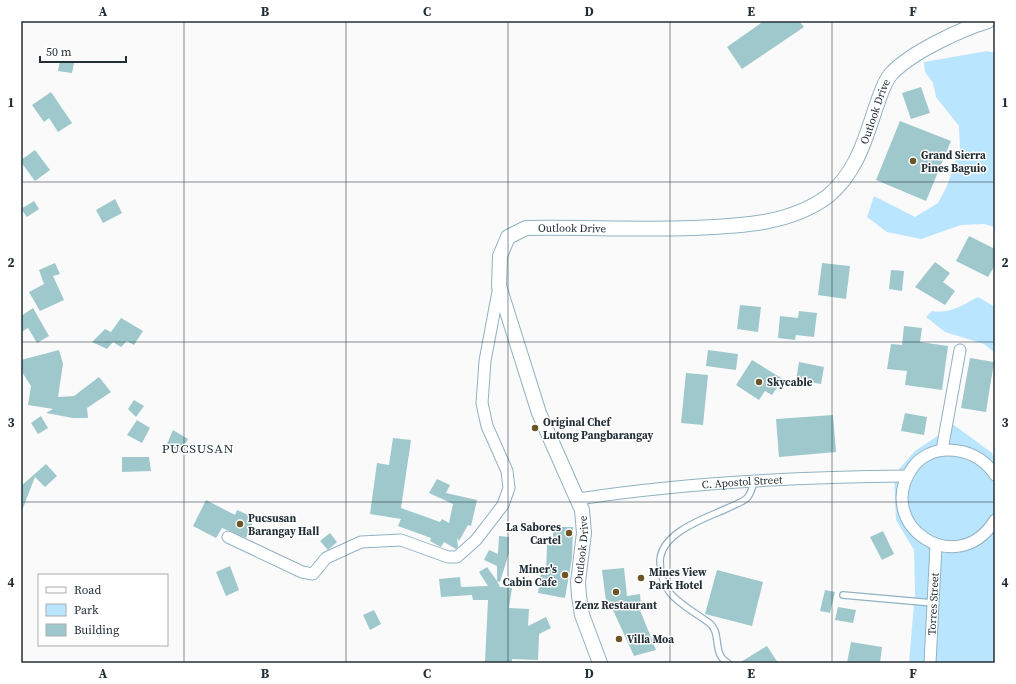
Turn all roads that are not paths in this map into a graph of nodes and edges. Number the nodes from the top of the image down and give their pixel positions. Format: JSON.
{"nodes":[{"id":1,"x":988,"y":21,"type":"edge"},
{"id":2,"x":499,"y":286,"type":"junction"},
{"id":3,"x":960,"y":350,"type":"dead end"},
{"id":4,"x":942,"y":450,"type":"junction"},
{"id":5,"x":992,"y":466,"type":"edge"},
{"id":6,"x":907,"y":476,"type":"junction"},
{"id":7,"x":995,"y":476,"type":"edge"},
{"id":8,"x":754,"y":481,"type":"junction"},
{"id":9,"x":578,"y":499,"type":"junction"},
{"id":10,"x":995,"y":520,"type":"edge"},
{"id":11,"x":228,"y":537,"type":"dead end"},
{"id":12,"x":936,"y":545,"type":"junction"},
{"id":13,"x":843,"y":595,"type":"dead end"},
{"id":14,"x":933,"y":603,"type":"junction"},
{"id":15,"x":600,"y":663,"type":"edge"},
{"id":16,"x":728,"y":663,"type":"edge"},
{"id":17,"x":930,"y":663,"type":"edge"}],
"edges":[{"from":1,"to":2,"type":"street","name":"Outlook Drive"},
{"from":2,"to":9,"type":"street","name":"Outlook Drive"},
{"from":2,"to":11,"type":"street"},
{"from":3,"to":4,"type":"street"},
{"from":4,"to":5,"type":"street"},
{"from":4,"to":6,"type":"street"},
{"from":5,"to":7,"type":"street"},
{"from":6,"to":8,"type":"street","name":"C. Apostol Street"},
{"from":6,"to":12,"type":"street"},
{"from":8,"to":9,"type":"street","name":"C. Apostol Street"},
{"from":8,"to":16,"type":"lane"},
{"from":9,"to":15,"type":"street","name":"Outlook Drive"},
{"from":10,"to":12,"type":"street"},
{"from":12,"to":14,"type":"street","name":"Torres Street"},
{"from":13,"to":14,"type":"lane"},
{"from":14,"to":17,"type":"street","name":"Torres Street"}]}
